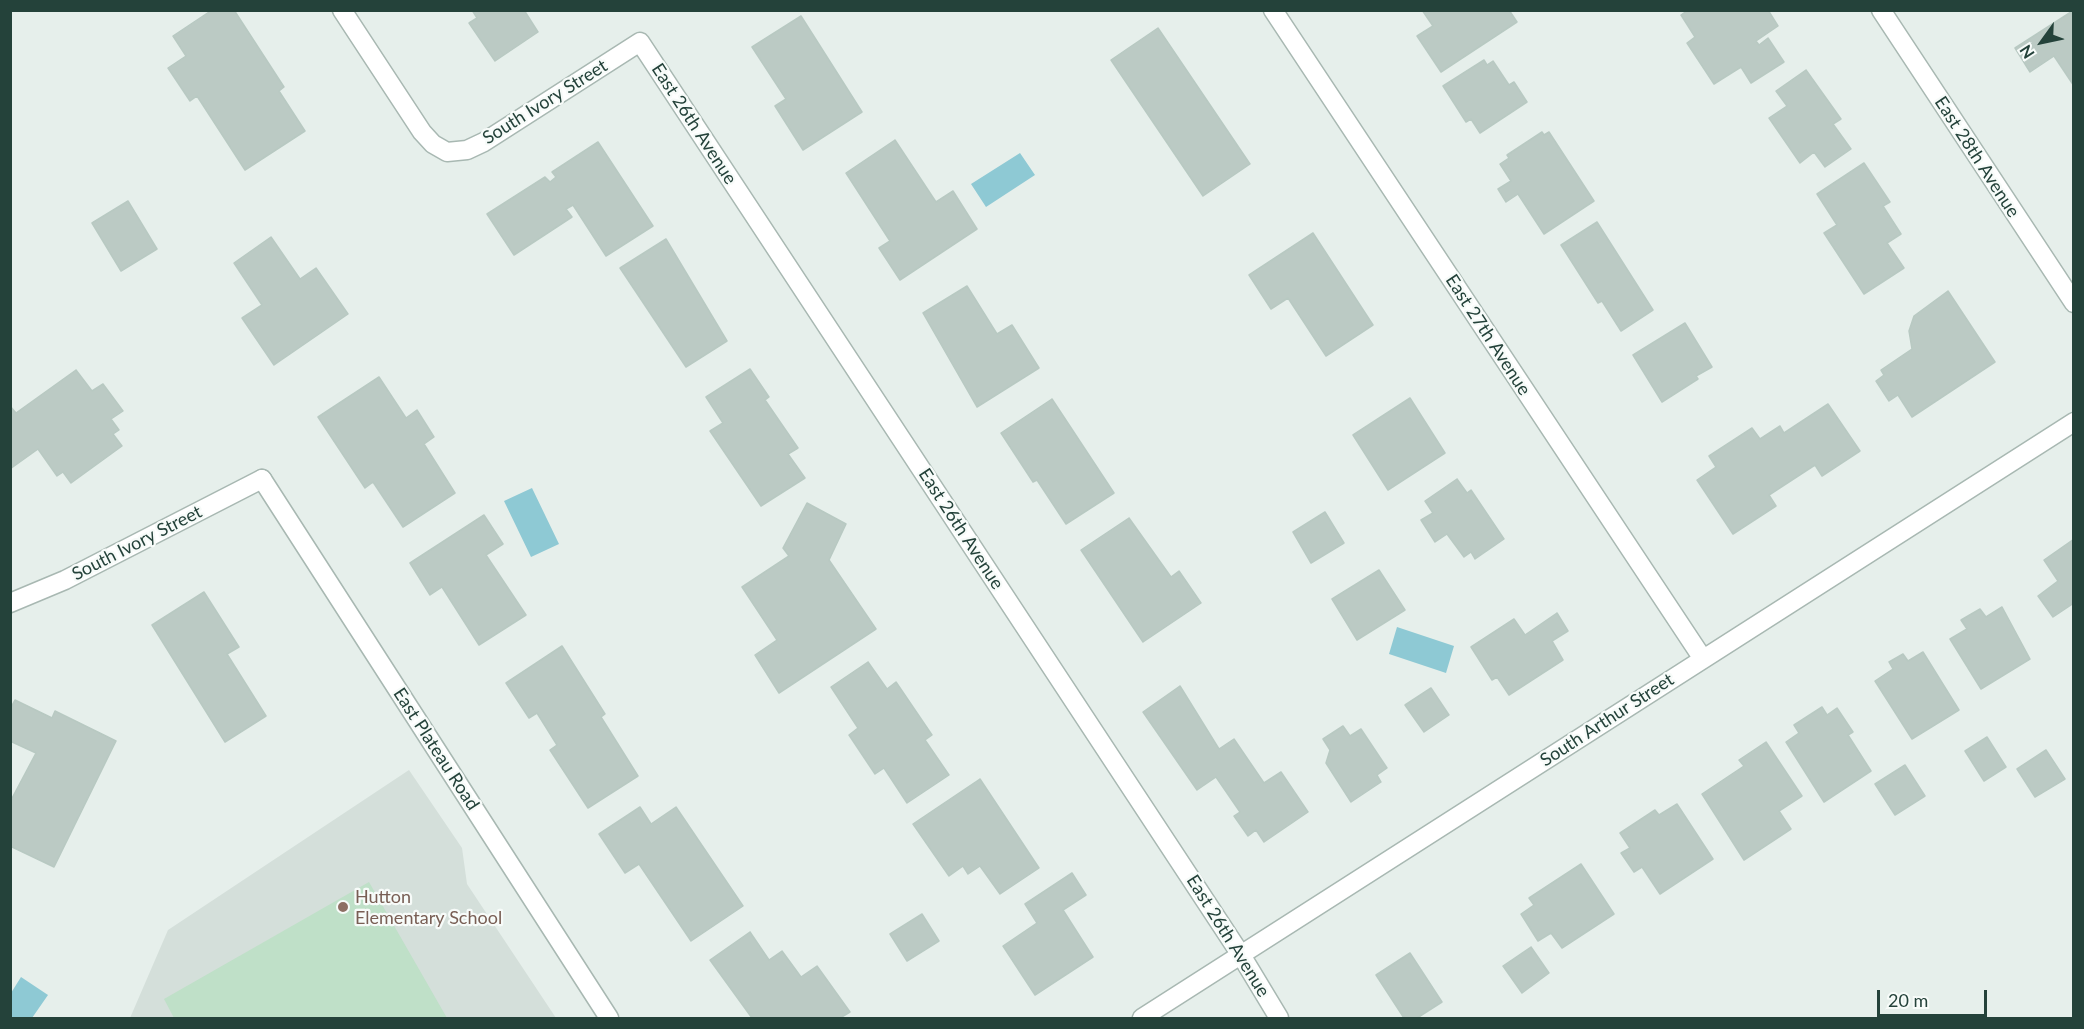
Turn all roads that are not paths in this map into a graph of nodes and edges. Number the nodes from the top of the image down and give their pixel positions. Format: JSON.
{"nodes":[{"id":1,"x":342,"y":10,"type":"edge"},
{"id":2,"x":1273,"y":10,"type":"edge"},
{"id":3,"x":1881,"y":10,"type":"edge"},
{"id":4,"x":640,"y":42,"type":"joint"},
{"id":5,"x":2073,"y":303,"type":"edge"},
{"id":6,"x":2073,"y":422,"type":"edge"},
{"id":7,"x":262,"y":479,"type":"joint"},
{"id":8,"x":10,"y":603,"type":"edge"},
{"id":9,"x":1702,"y":659,"type":"junction"},
{"id":10,"x":1241,"y":955,"type":"junction"},
{"id":11,"x":609,"y":1018,"type":"edge"},
{"id":12,"x":1142,"y":1018,"type":"edge"},
{"id":13,"x":1280,"y":1018,"type":"edge"}],
"edges":[{"from":1,"to":4,"type":"street","name":"South Ivory Street"},
{"from":2,"to":9,"type":"street","name":"East 27th Avenue"},
{"from":3,"to":5,"type":"street","name":"East 28th Avenue"},
{"from":4,"to":10,"type":"street","name":"East 26th Avenue"},
{"from":6,"to":9,"type":"street","name":"South Arthur Street"},
{"from":7,"to":8,"type":"street","name":"South Ivory Street"},
{"from":7,"to":11,"type":"street","name":"East Plateau Road"},
{"from":9,"to":10,"type":"street","name":"South Arthur Street"},
{"from":10,"to":12,"type":"street","name":"South Arthur Street"},
{"from":10,"to":13,"type":"street","name":"East 26th Avenue"}]}
